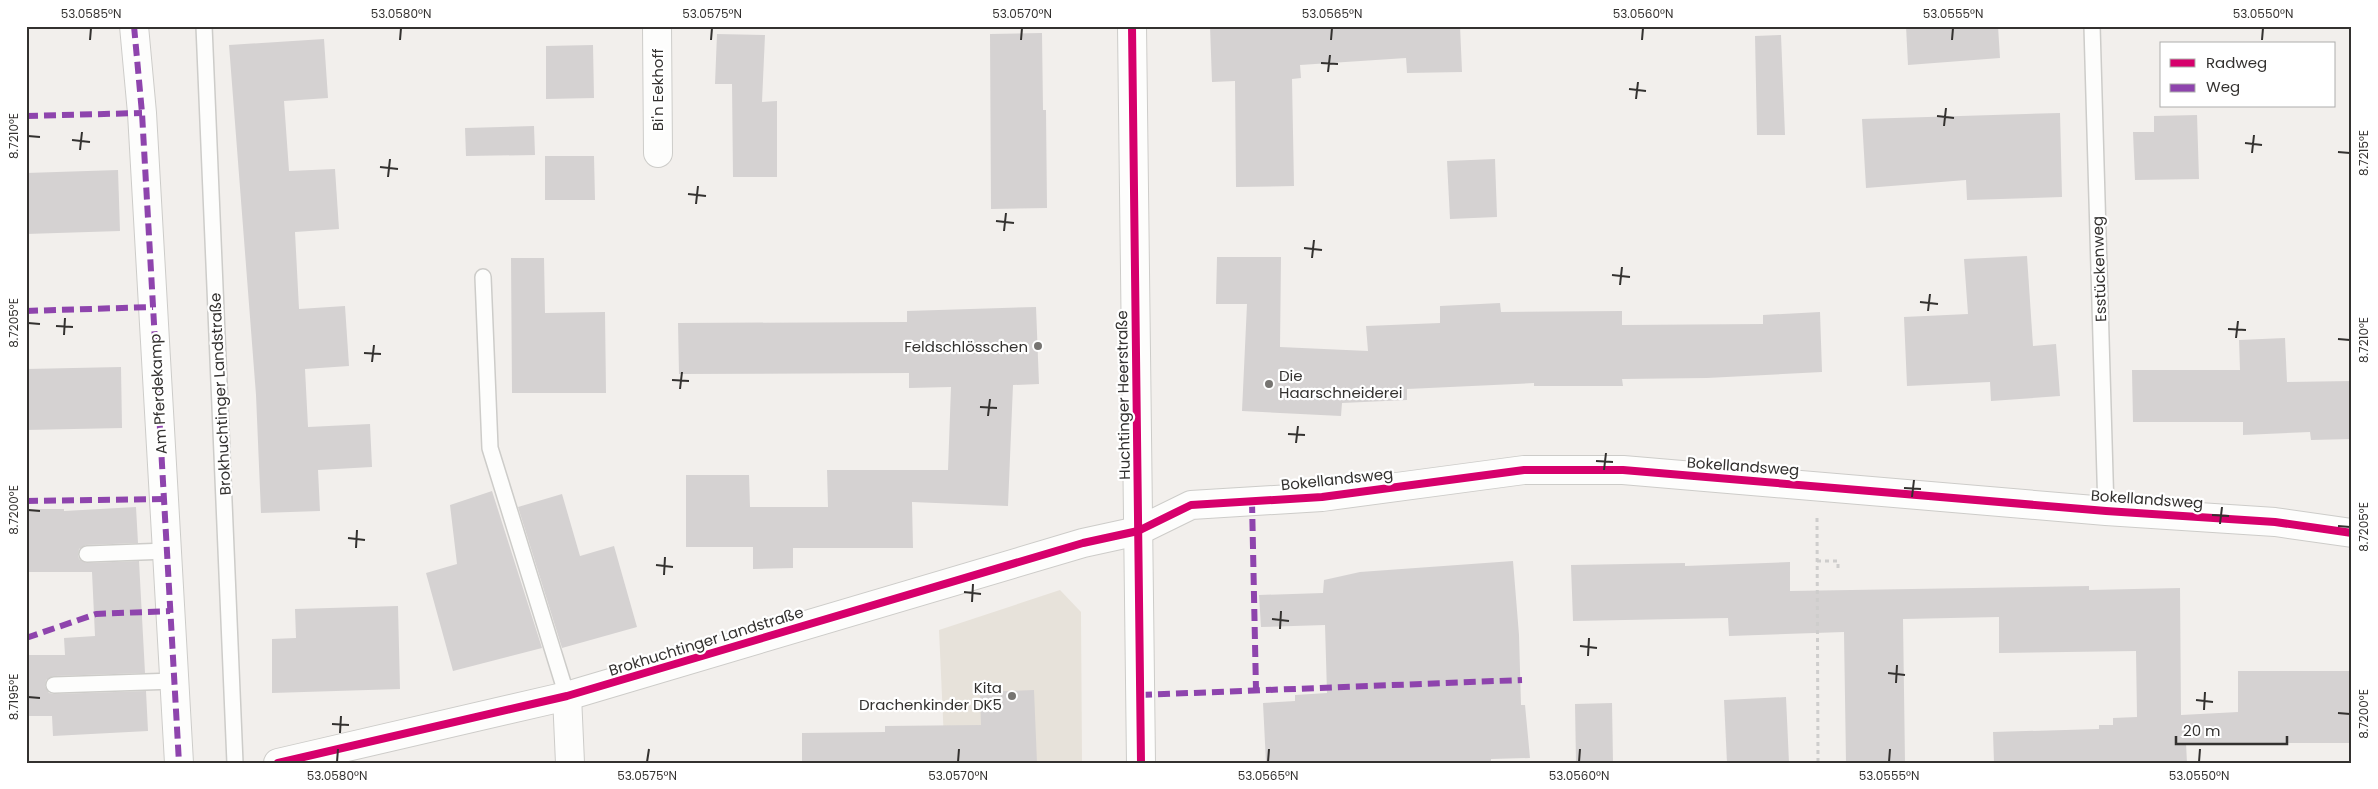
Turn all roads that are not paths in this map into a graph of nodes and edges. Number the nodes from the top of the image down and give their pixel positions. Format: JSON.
{"nodes":[{"id":1,"x":134,"y":26,"type":"edge"},
{"id":2,"x":204,"y":26,"type":"edge"},
{"id":3,"x":657,"y":26,"type":"edge"},
{"id":4,"x":1132,"y":26,"type":"edge"},
{"id":5,"x":2092,"y":26,"type":"edge"},
{"id":6,"x":658,"y":153,"type":"dead end"},
{"id":7,"x":483,"y":277,"type":"dead end"},
{"id":8,"x":2106,"y":511,"type":"junction"},
{"id":9,"x":1138,"y":530,"type":"junction"},
{"id":10,"x":2352,"y":534,"type":"edge"},
{"id":11,"x":167,"y":551,"type":"junction"},
{"id":12,"x":87,"y":554,"type":"dead end"},
{"id":13,"x":175,"y":681,"type":"junction"},
{"id":14,"x":54,"y":685,"type":"dead end"},
{"id":15,"x":567,"y":696,"type":"junction"},
{"id":16,"x":179,"y":763,"type":"edge"},
{"id":17,"x":235,"y":763,"type":"edge"},
{"id":18,"x":278,"y":763,"type":"edge"},
{"id":19,"x":570,"y":763,"type":"edge"},
{"id":20,"x":1142,"y":763,"type":"edge"}],
"edges":[{"from":1,"to":11,"type":"street","name":"Am Pferdekamp"},
{"from":2,"to":17,"type":"lane","name":"Brokhuchtinger Landstraße"},
{"from":3,"to":6,"type":"street","name":"Bi'n Eekhoff"},
{"from":4,"to":9,"type":"street","name":"Huchtinger Heerstraße"},
{"from":5,"to":8,"type":"lane","name":"Esstückenweg"},
{"from":7,"to":15,"type":"lane"},
{"from":8,"to":9,"type":"street","name":"Bokellandsweg"},
{"from":8,"to":10,"type":"street","name":"Bokellandsweg"},
{"from":9,"to":15,"type":"street","name":"Brokhuchtinger Landstraße"},
{"from":9,"to":20,"type":"street","name":"Huchtinger Heerstraße"},
{"from":11,"to":12,"type":"lane"},
{"from":11,"to":13,"type":"street","name":"Am Pferdekamp"},
{"from":13,"to":14,"type":"lane"},
{"from":13,"to":16,"type":"street","name":"Am Pferdekamp"},
{"from":15,"to":18,"type":"street","name":"Brokhuchtinger Landstraße"},
{"from":15,"to":19,"type":"street"}]}
